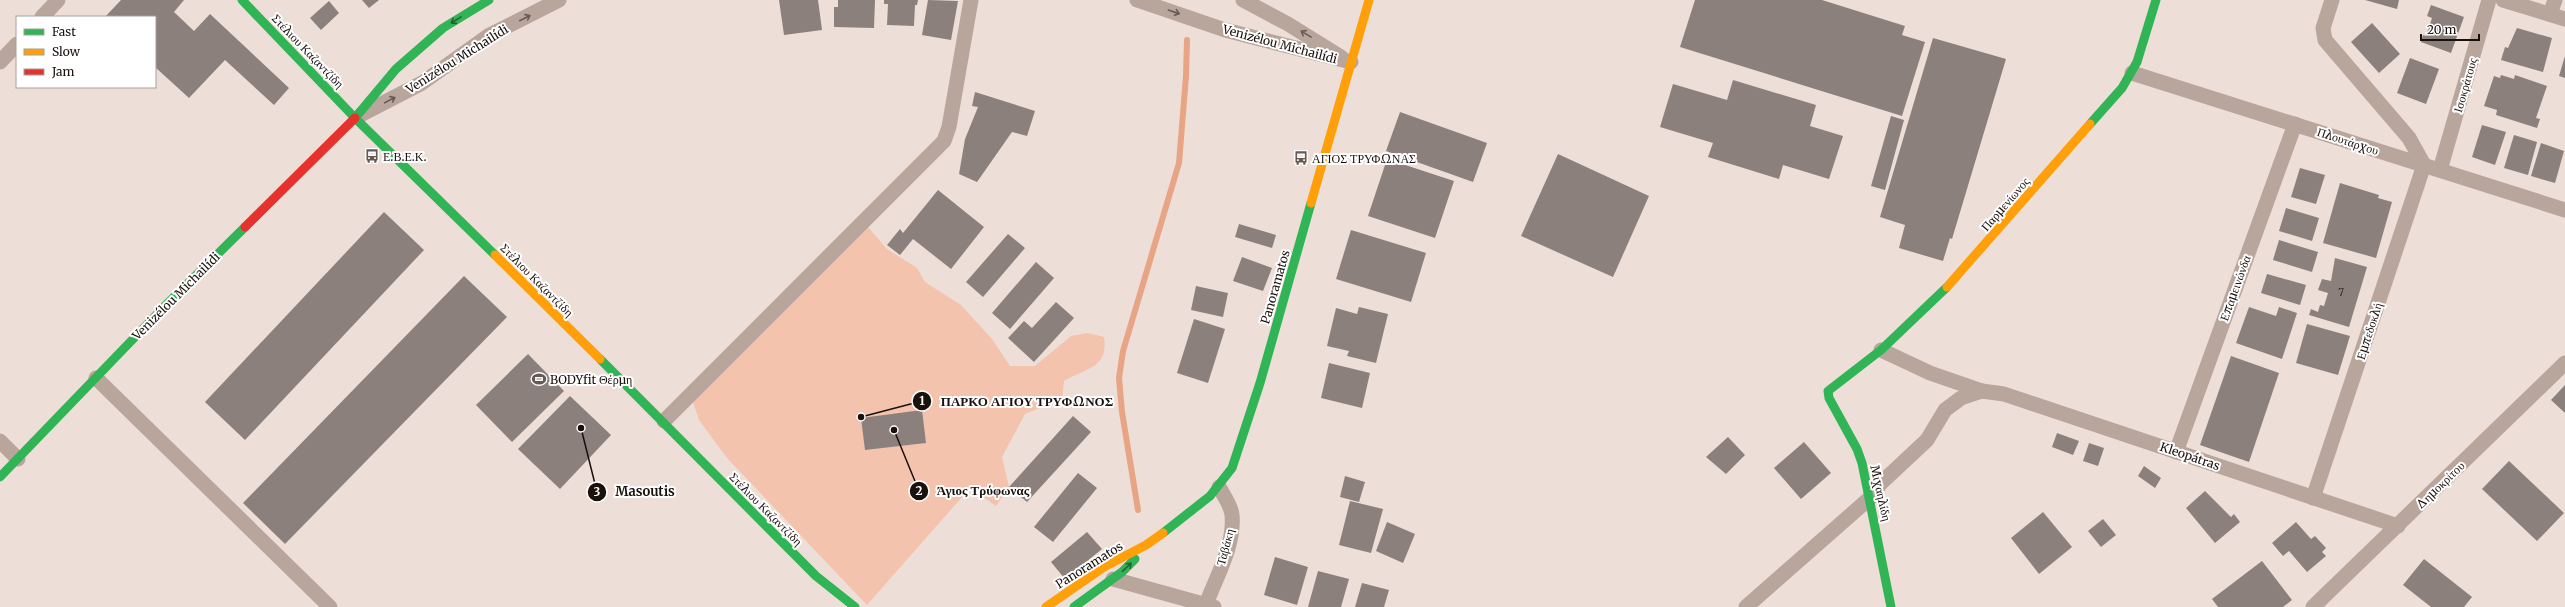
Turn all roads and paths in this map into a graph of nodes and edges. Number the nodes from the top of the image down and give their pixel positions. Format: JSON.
{"nodes":[{"id":1,"x":58,"y":0,"type":"edge"},
{"id":2,"x":242,"y":0,"type":"edge"},
{"id":3,"x":489,"y":0,"type":"edge"},
{"id":4,"x":559,"y":0,"type":"edge"},
{"id":5,"x":971,"y":0,"type":"edge"},
{"id":6,"x":1137,"y":0,"type":"edge"},
{"id":7,"x":1243,"y":0,"type":"edge"},
{"id":8,"x":1369,"y":0,"type":"edge"},
{"id":9,"x":2156,"y":0,"type":"edge"},
{"id":10,"x":2332,"y":0,"type":"edge"},
{"id":11,"x":2489,"y":0,"type":"edge"},
{"id":12,"x":2503,"y":0,"type":"edge"},
{"id":13,"x":2555,"y":0,"type":"edge"},
{"id":14,"x":2550,"y":14,"type":"junction"},
{"id":15,"x":43,"y":16,"type":"edge"},
{"id":16,"x":2565,"y":19,"type":"edge"},
{"id":17,"x":16,"y":45,"type":"edge"},
{"id":18,"x":0,"y":62,"type":"edge"},
{"id":19,"x":1350,"y":62,"type":"junction"},
{"id":20,"x":2132,"y":73,"type":"junction"},
{"id":21,"x":355,"y":118,"type":"junction"},
{"id":22,"x":2295,"y":124,"type":"junction"},
{"id":23,"x":2424,"y":165,"type":"junction"},
{"id":24,"x":2440,"y":170,"type":"junction"},
{"id":25,"x":2565,"y":210,"type":"edge"},
{"id":26,"x":1881,"y":350,"type":"junction"},
{"id":27,"x":2565,"y":363,"type":"edge"},
{"id":28,"x":96,"y":378,"type":"junction"},
{"id":29,"x":1982,"y":391,"type":"junction"},
{"id":30,"x":1828,"y":392,"type":"joint"},
{"id":31,"x":664,"y":421,"type":"junction"},
{"id":32,"x":0,"y":441,"type":"edge"},
{"id":33,"x":2176,"y":452,"type":"junction"},
{"id":34,"x":18,"y":459,"type":"junction"},
{"id":35,"x":0,"y":477,"type":"edge"},
{"id":36,"x":1219,"y":487,"type":"junction"},
{"id":37,"x":1871,"y":497,"type":"junction"},
{"id":38,"x":2313,"y":498,"type":"junction"},
{"id":39,"x":2398,"y":526,"type":"junction"},
{"id":40,"x":1146,"y":545,"type":"junction"},
{"id":41,"x":816,"y":576,"type":"junction"},
{"id":42,"x":1112,"y":579,"type":"junction"},
{"id":43,"x":833,"y":601,"type":"dead end"},
{"id":44,"x":1209,"y":606,"type":"edge"},
{"id":45,"x":330,"y":607,"type":"edge"},
{"id":46,"x":855,"y":607,"type":"edge"},
{"id":47,"x":1046,"y":607,"type":"edge"},
{"id":48,"x":1074,"y":607,"type":"edge"},
{"id":49,"x":1746,"y":607,"type":"edge"},
{"id":50,"x":1891,"y":607,"type":"edge"},
{"id":51,"x":2313,"y":607,"type":"edge"}],
"edges":[{"from":1,"to":15,"type":"street"},
{"from":2,"to":21,"type":"main road","name":"Στέλιου Καζαντζίδη"},
{"from":3,"to":21,"type":"main road","name":"Venizélou Michailídi","one_way":true},
{"from":21,"to":4,"type":"street","name":"Venizélou Michailídi","one_way":true},
{"from":5,"to":31,"type":"street"},
{"from":6,"to":19,"type":"street","name":"Venizélou Michailídi","one_way":true},
{"from":19,"to":7,"type":"street","name":"Venizélou Michailídi","one_way":true},
{"from":8,"to":19,"type":"main road","name":"Panoramatos"},
{"from":9,"to":20,"type":"main road","name":"Παρμενίωνος"},
{"from":10,"to":23,"type":"street"},
{"from":11,"to":24,"type":"street","name":"Ισοκράτους"},
{"from":12,"to":14,"type":"street"},
{"from":13,"to":14,"type":"street"},
{"from":14,"to":16,"type":"street"},
{"from":17,"to":18,"type":"street"},
{"from":19,"to":36,"type":"main road","name":"Panoramatos"},
{"from":20,"to":22,"type":"street","name":"Πλουτάρχου"},
{"from":20,"to":26,"type":"main road","name":"Παρμενίωνος"},
{"from":21,"to":28,"type":"main road","name":"Venizélou Michailídi"},
{"from":21,"to":31,"type":"main road","name":"Στέλιου Καζαντζίδη"},
{"from":22,"to":23,"type":"street","name":"Πλουτάρχου"},
{"from":22,"to":33,"type":"street","name":"Επαμεινώνδα"},
{"from":23,"to":24,"type":"street","name":"Πλουτάρχου"},
{"from":23,"to":38,"type":"street","name":"Εμπεδοκλή"},
{"from":24,"to":25,"type":"street","name":"Πλουτάρχου"},
{"from":26,"to":29,"type":"street","name":"Kleopátras"},
{"from":26,"to":30,"type":"main road","name":"Παρμενίωνος"},
{"from":27,"to":39,"type":"street","name":"Δημοκρίτου"},
{"from":28,"to":34,"type":"main road","name":"Venizélou Michailídi"},
{"from":28,"to":45,"type":"street"},
{"from":29,"to":33,"type":"street","name":"Kleopátras"},
{"from":29,"to":37,"type":"street","name":"Kleopátras"},
{"from":30,"to":37,"type":"main road","name":"Μιχαηλίδη"},
{"from":31,"to":41,"type":"main road","name":"Στέλιου Καζαντζίδη"},
{"from":32,"to":34,"type":"street"},
{"from":33,"to":38,"type":"street","name":"Kleopátras"},
{"from":34,"to":35,"type":"main road","name":"Venizélou Michailídi"},
{"from":36,"to":40,"type":"main road","name":"Panoramatos"},
{"from":36,"to":44,"type":"street","name":"Ταβάκη"},
{"from":37,"to":49,"type":"street","name":"Kleopátras"},
{"from":37,"to":50,"type":"main road","name":"Μιχαηλίδη"},
{"from":38,"to":39,"type":"street","name":"Kleopátras"},
{"from":39,"to":51,"type":"street","name":"Δημοκρίτου"},
{"from":42,"to":40,"type":"main road","name":"Panoramatos","one_way":true},
{"from":40,"to":47,"type":"main road","name":"Panoramatos"},
{"from":41,"to":43,"type":"main road","name":"Στέλιου Καζαντζίδη"},
{"from":41,"to":46,"type":"main road","name":"Στέλιου Καζαντζίδη"},
{"from":42,"to":44,"type":"street"},
{"from":42,"to":48,"type":"main road","name":"Panoramatos"}]}
